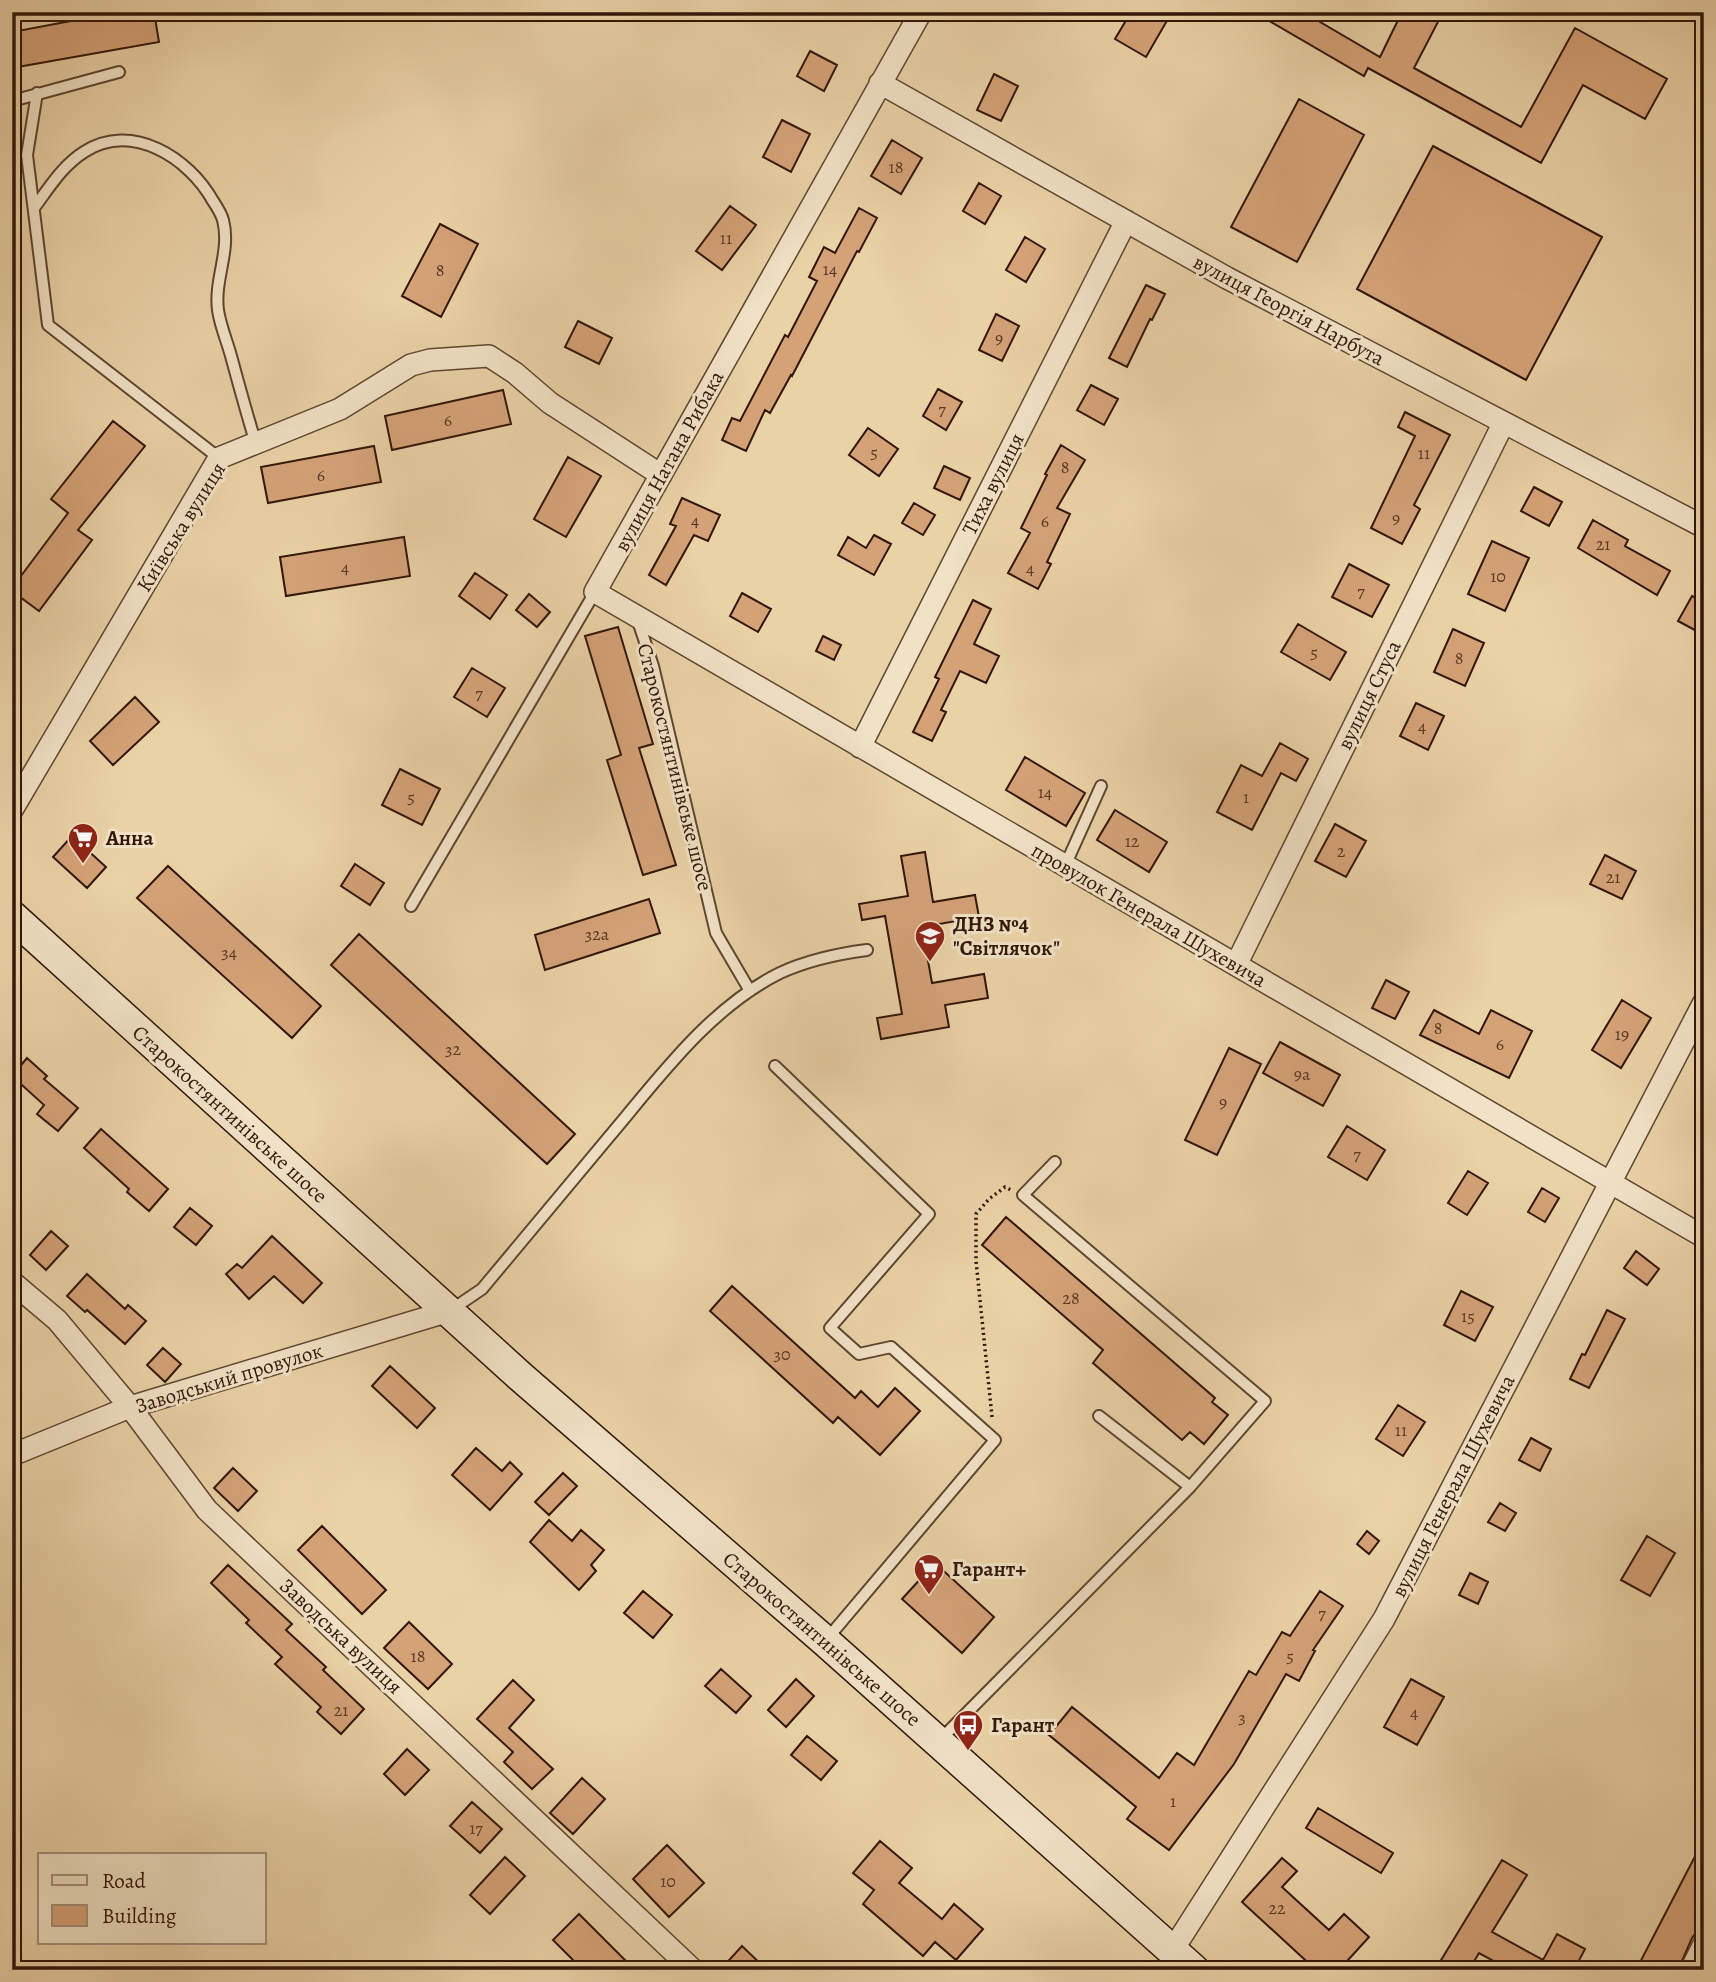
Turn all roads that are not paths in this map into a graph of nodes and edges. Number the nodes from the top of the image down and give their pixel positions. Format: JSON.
{"nodes":[{"id":1,"x":921,"y":12,"type":"edge"},
{"id":2,"x":119,"y":72,"type":"dead end"},
{"id":3,"x":880,"y":83,"type":"junction"},
{"id":4,"x":37,"y":93,"type":"junction"},
{"id":5,"x":12,"y":101,"type":"edge"},
{"id":6,"x":34,"y":208,"type":"junction"},
{"id":7,"x":1126,"y":221,"type":"junction"},
{"id":8,"x":1503,"y":424,"type":"junction"},
{"id":9,"x":256,"y":444,"type":"junction"},
{"id":10,"x":219,"y":458,"type":"junction"},
{"id":11,"x":662,"y":475,"type":"junction"},
{"id":12,"x":1704,"y":527,"type":"edge"},
{"id":13,"x":595,"y":593,"type":"junction"},
{"id":14,"x":637,"y":617,"type":"junction"},
{"id":15,"x":860,"y":747,"type":"junction"},
{"id":16,"x":1101,"y":786,"type":"dead end"},
{"id":17,"x":12,"y":810,"type":"edge"},
{"id":18,"x":1065,"y":866,"type":"junction"},
{"id":19,"x":411,"y":906,"type":"dead end"},
{"id":20,"x":12,"y":916,"type":"edge"},
{"id":21,"x":867,"y":950,"type":"dead end"},
{"id":22,"x":1236,"y":965,"type":"junction"},
{"id":23,"x":750,"y":991,"type":"junction"},
{"id":24,"x":1704,"y":1002,"type":"edge"},
{"id":25,"x":775,"y":1066,"type":"dead end"},
{"id":26,"x":1055,"y":1162,"type":"dead end"},
{"id":27,"x":1610,"y":1183,"type":"junction"},
{"id":28,"x":1704,"y":1237,"type":"edge"},
{"id":29,"x":12,"y":1282,"type":"edge"},
{"id":30,"x":449,"y":1311,"type":"junction"},
{"id":31,"x":130,"y":1407,"type":"junction"},
{"id":32,"x":1099,"y":1416,"type":"dead end"},
{"id":33,"x":12,"y":1455,"type":"edge"},
{"id":34,"x":1190,"y":1487,"type":"junction"},
{"id":35,"x":825,"y":1641,"type":"junction"},
{"id":36,"x":939,"y":1742,"type":"junction"},
{"id":37,"x":1704,"y":1944,"type":"edge"},
{"id":38,"x":1183,"y":1960,"type":"edge"},
{"id":39,"x":693,"y":1970,"type":"edge"},
{"id":40,"x":1691,"y":1970,"type":"edge"}],
"edges":[{"from":1,"to":3,"type":"street","name":"вулиця Натана Рибака"},
{"from":2,"to":4,"type":"lane"},
{"from":3,"to":7,"type":"street","name":"вулиця Георгія Нарбута"},
{"from":3,"to":11,"type":"street","name":"вулиця Натана Рибака"},
{"from":4,"to":5,"type":"lane"},
{"from":4,"to":6,"type":"lane"},
{"from":6,"to":9,"type":"lane"},
{"from":6,"to":10,"type":"lane"},
{"from":7,"to":8,"type":"street","name":"вулиця Георгія Нарбута"},
{"from":7,"to":15,"type":"street","name":"Тиха вулиця"},
{"from":8,"to":12,"type":"street","name":"вулиця Георгія Нарбута"},
{"from":8,"to":22,"type":"street","name":"вулиця Стуса"},
{"from":9,"to":10,"type":"street","name":"Київська вулиця"},
{"from":9,"to":11,"type":"street","name":"Київська вулиця"},
{"from":10,"to":17,"type":"street","name":"Київська вулиця"},
{"from":11,"to":13,"type":"street","name":"вулиця Натана Рибака"},
{"from":13,"to":14,"type":"street","name":"провулок Генерала Шухевича"},
{"from":13,"to":19,"type":"lane","name":"вулиця Натана Рибака"},
{"from":14,"to":15,"type":"street","name":"провулок Генерала Шухевича"},
{"from":14,"to":23,"type":"lane","name":"Старокостянтинівське шосе"},
{"from":15,"to":18,"type":"street","name":"провулок Генерала Шухевича"},
{"from":16,"to":18,"type":"lane"},
{"from":18,"to":22,"type":"street","name":"провулок Генерала Шухевича"},
{"from":20,"to":30,"type":"main road","name":"Старокостянтинівське шосе"},
{"from":21,"to":23,"type":"lane"},
{"from":22,"to":27,"type":"street","name":"провулок Генерала Шухевича"},
{"from":23,"to":30,"type":"lane"},
{"from":24,"to":27,"type":"street","name":"вулиця Генерала Шухевича"},
{"from":25,"to":35,"type":"lane"},
{"from":26,"to":34,"type":"lane"},
{"from":27,"to":28,"type":"street","name":"провулок Генерала Шухевича"},
{"from":27,"to":38,"type":"street","name":"вулиця Генерала Шухевича"},
{"from":29,"to":31,"type":"street","name":"Заводська вулиця"},
{"from":30,"to":31,"type":"street","name":"Заводський провулок"},
{"from":30,"to":35,"type":"main road","name":"Старокостянтинівське шосе"},
{"from":31,"to":33,"type":"street","name":"Заводський провулок"},
{"from":31,"to":39,"type":"street","name":"Заводська вулиця"},
{"from":32,"to":34,"type":"lane"},
{"from":34,"to":36,"type":"lane"},
{"from":35,"to":36,"type":"main road","name":"Старокостянтинівське шосе"},
{"from":36,"to":38,"type":"main road","name":"Старокостянтинівське шосе"},
{"from":37,"to":40,"type":"street"}]}
